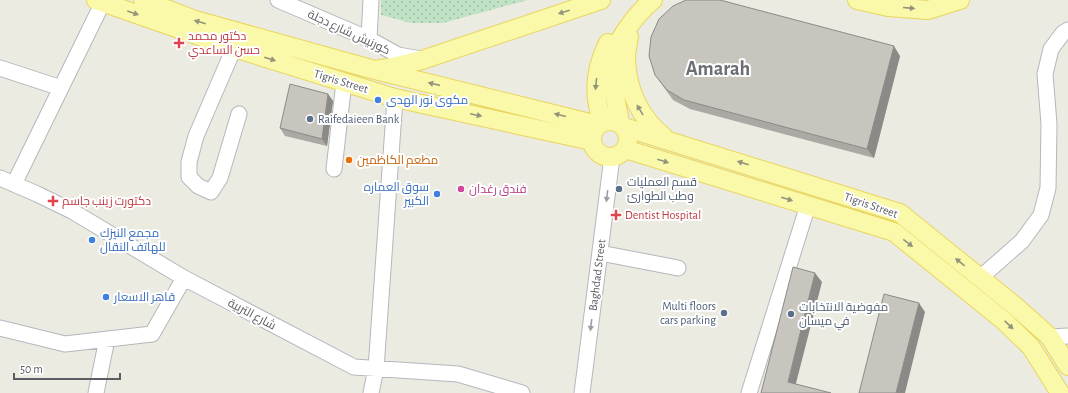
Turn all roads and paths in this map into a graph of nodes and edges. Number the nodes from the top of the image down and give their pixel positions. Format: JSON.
{"nodes":[{"id":1,"x":143,"y":0,"type":"edge"},
{"id":2,"x":278,"y":0,"type":"edge"},
{"id":3,"x":371,"y":0,"type":"edge"},
{"id":4,"x":601,"y":0,"type":"edge"},
{"id":5,"x":638,"y":0,"type":"edge"},
{"id":6,"x":653,"y":0,"type":"edge"},
{"id":7,"x":857,"y":0,"type":"edge"},
{"id":8,"x":960,"y":0,"type":"edge"},
{"id":9,"x":100,"y":1,"type":"edge"},
{"id":10,"x":630,"y":27,"type":"junction"},
{"id":11,"x":1068,"y":30,"type":"edge"},
{"id":12,"x":369,"y":39,"type":"junction"},
{"id":13,"x":234,"y":48,"type":"junction"},
{"id":14,"x":422,"y":60,"type":"junction"},
{"id":15,"x":0,"y":68,"type":"edge"},
{"id":16,"x":371,"y":69,"type":"junction"},
{"id":17,"x":344,"y":82,"type":"junction"},
{"id":18,"x":61,"y":88,"type":"junction"},
{"id":19,"x":395,"y":98,"type":"junction"},
{"id":20,"x":239,"y":114,"type":"dead end"},
{"id":21,"x":607,"y":127,"type":"junction"},
{"id":22,"x":666,"y":139,"type":"junction"},
{"id":23,"x":619,"y":153,"type":"junction"},
{"id":24,"x":334,"y":168,"type":"dead end"},
{"id":25,"x":0,"y":178,"type":"edge"},
{"id":26,"x":14,"y":184,"type":"junction"},
{"id":27,"x":808,"y":205,"type":"junction"},
{"id":28,"x":600,"y":253,"type":"junction"},
{"id":29,"x":678,"y":268,"type":"dead end"},
{"id":30,"x":184,"y":278,"type":"junction"},
{"id":31,"x":980,"y":278,"type":"junction"},
{"id":32,"x":0,"y":328,"type":"edge"},
{"id":33,"x":1068,"y":336,"type":"edge"},
{"id":34,"x":1050,"y":337,"type":"junction"},
{"id":35,"x":107,"y":339,"type":"junction"},
{"id":36,"x":1068,"y":366,"type":"edge"},
{"id":37,"x":376,"y":369,"type":"junction"},
{"id":38,"x":96,"y":393,"type":"edge"},
{"id":39,"x":371,"y":393,"type":"edge"},
{"id":40,"x":522,"y":393,"type":"edge"},
{"id":41,"x":582,"y":393,"type":"edge"},
{"id":42,"x":749,"y":393,"type":"edge"},
{"id":43,"x":1060,"y":393,"type":"edge"}],
"edges":[{"from":16,"to":1,"type":"main road","name":"Tigris Street","one_way":true},
{"from":2,"to":12,"type":"street","name":"كورنيش شارع دجلة"},
{"from":3,"to":12,"type":"street"},
{"from":4,"to":14,"type":"main road","one_way":true},
{"from":5,"to":21,"type":"main road","one_way":true},
{"from":6,"to":10,"type":"main road"},
{"from":7,"to":8,"type":"main road","one_way":true},
{"from":9,"to":13,"type":"main road","name":"Tigris Street","one_way":true},
{"from":9,"to":18,"type":"street"},
{"from":10,"to":21,"type":"main road"},
{"from":22,"to":10,"type":"main road","one_way":true},
{"from":11,"to":31,"type":"street"},
{"from":12,"to":14,"type":"street","name":"كورنيش شارع دجلة"},
{"from":13,"to":17,"type":"main road","name":"Tigris Street","one_way":true},
{"from":13,"to":20,"type":"street"},
{"from":14,"to":16,"type":"main road"},
{"from":15,"to":18,"type":"street"},
{"from":21,"to":16,"type":"main road","name":"Tigris Street","one_way":true},
{"from":17,"to":19,"type":"main road","name":"Tigris Street"},
{"from":17,"to":24,"type":"street"},
{"from":18,"to":26,"type":"street"},
{"from":19,"to":21,"type":"main road","name":"Tigris Street","one_way":true},
{"from":19,"to":37,"type":"street"},
{"from":21,"to":22,"type":"main road","name":"Tigris Street"},
{"from":21,"to":23,"type":"main road"},
{"from":21,"to":23,"type":"main road","name":"Tigris Street"},
{"from":31,"to":22,"type":"main road","name":"Tigris Street","one_way":true},
{"from":23,"to":27,"type":"main road","name":"Tigris Street","one_way":true},
{"from":23,"to":28,"type":"street","name":"Baghdad Street","one_way":true},
{"from":25,"to":26,"type":"street","name":"شارع التربية"},
{"from":26,"to":30,"type":"street","name":"شارع التربية"},
{"from":27,"to":42,"type":"street"},
{"from":27,"to":43,"type":"main road","name":"Tigris Street","one_way":true},
{"from":28,"to":29,"type":"street"},
{"from":28,"to":41,"type":"street","name":"Baghdad Street","one_way":true},
{"from":30,"to":35,"type":"street"},
{"from":30,"to":37,"type":"street","name":"شارع التربية"},
{"from":31,"to":34,"type":"main road","name":"Tigris Street"},
{"from":32,"to":35,"type":"street"},
{"from":33,"to":34,"type":"street"},
{"from":34,"to":36,"type":"main road","name":"Tigris Street"},
{"from":35,"to":38,"type":"street"},
{"from":37,"to":39,"type":"street"},
{"from":37,"to":40,"type":"street","name":"شارع التربية"}]}
